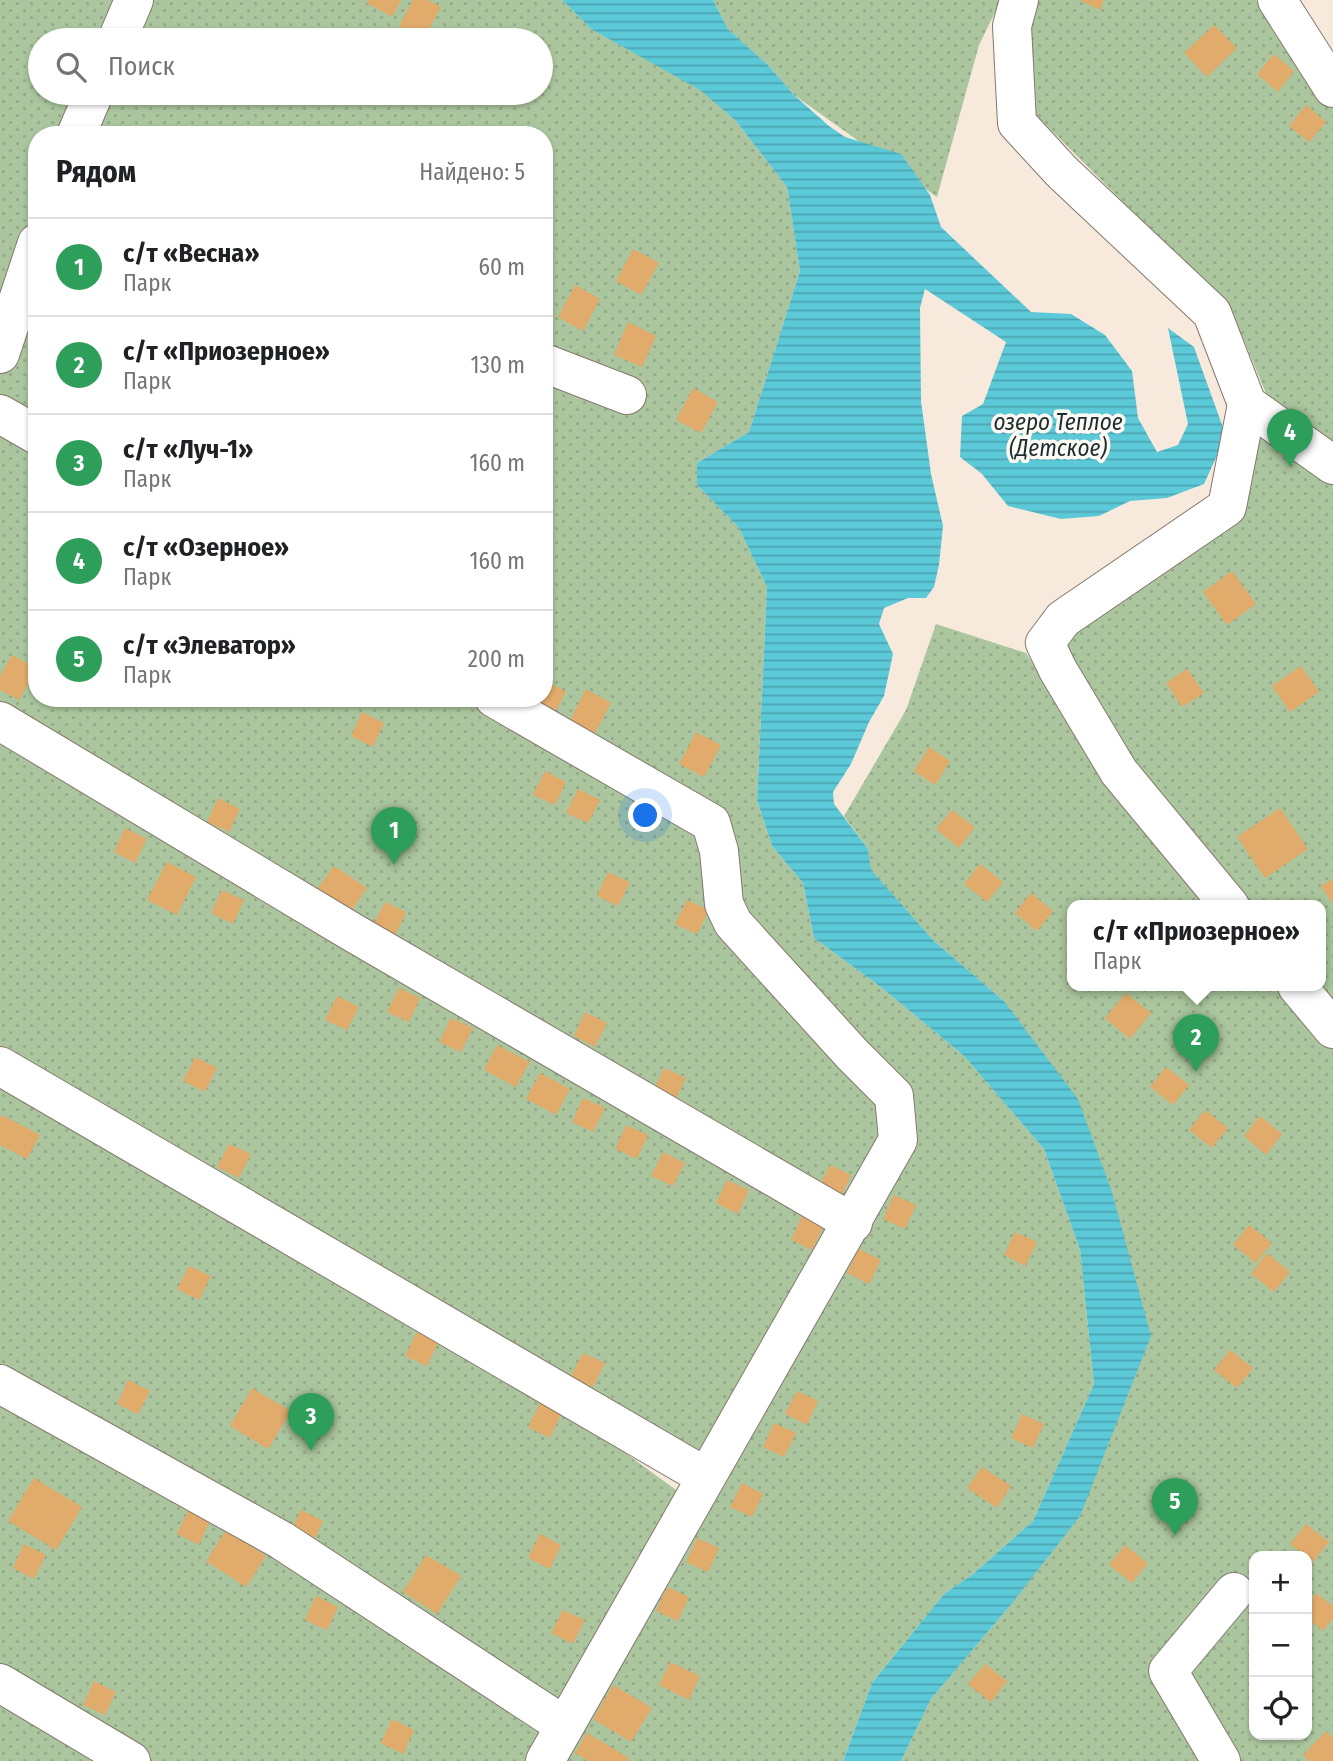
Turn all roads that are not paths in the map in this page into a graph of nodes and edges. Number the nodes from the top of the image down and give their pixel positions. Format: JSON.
{"nodes":[{"id":1,"x":134,"y":0,"type":"edge"},
{"id":2,"x":1018,"y":0,"type":"edge"},
{"id":3,"x":1278,"y":0,"type":"edge"},
{"id":4,"x":122,"y":28,"type":"edge"},
{"id":5,"x":1329,"y":77,"type":"edge"},
{"id":6,"x":89,"y":105,"type":"edge"},
{"id":7,"x":80,"y":126,"type":"edge"},
{"id":8,"x":28,"y":270,"type":"edge"},
{"id":9,"x":0,"y":354,"type":"edge"},
{"id":10,"x":553,"y":366,"type":"edge"},
{"id":11,"x":627,"y":395,"type":"dead end"},
{"id":12,"x":1247,"y":404,"type":"junction"},
{"id":13,"x":0,"y":414,"type":"edge"},
{"id":14,"x":28,"y":430,"type":"edge"},
{"id":15,"x":1333,"y":465,"type":"edge"},
{"id":16,"x":510,"y":707,"type":"edge"},
{"id":17,"x":0,"y":721,"type":"edge"},
{"id":18,"x":1225,"y":900,"type":"edge"},
{"id":19,"x":1301,"y":991,"type":"edge"},
{"id":20,"x":1333,"y":1029,"type":"edge"},
{"id":21,"x":0,"y":1066,"type":"edge"},
{"id":22,"x":853,"y":1223,"type":"junction"},
{"id":23,"x":0,"y":1384,"type":"edge"},
{"id":24,"x":706,"y":1477,"type":"junction"},
{"id":25,"x":1234,"y":1592,"type":"dead end"},
{"id":26,"x":0,"y":1682,"type":"edge"},
{"id":27,"x":565,"y":1726,"type":"junction"},
{"id":28,"x":131,"y":1761,"type":"edge"},
{"id":29,"x":545,"y":1761,"type":"edge"},
{"id":30,"x":1221,"y":1761,"type":"edge"}],
"edges":[{"from":1,"to":4,"type":"street"},
{"from":2,"to":12,"type":"street"},
{"from":3,"to":5,"type":"street"},
{"from":6,"to":7,"type":"street"},
{"from":8,"to":9,"type":"street"},
{"from":10,"to":11,"type":"street"},
{"from":12,"to":15,"type":"street"},
{"from":12,"to":18,"type":"street"},
{"from":13,"to":14,"type":"street"},
{"from":16,"to":22,"type":"street"},
{"from":17,"to":22,"type":"street"},
{"from":19,"to":20,"type":"street"},
{"from":21,"to":24,"type":"street"},
{"from":22,"to":24,"type":"street"},
{"from":23,"to":27,"type":"street"},
{"from":24,"to":27,"type":"street"},
{"from":25,"to":30,"type":"street"},
{"from":26,"to":28,"type":"street"},
{"from":27,"to":29,"type":"street"}]}
